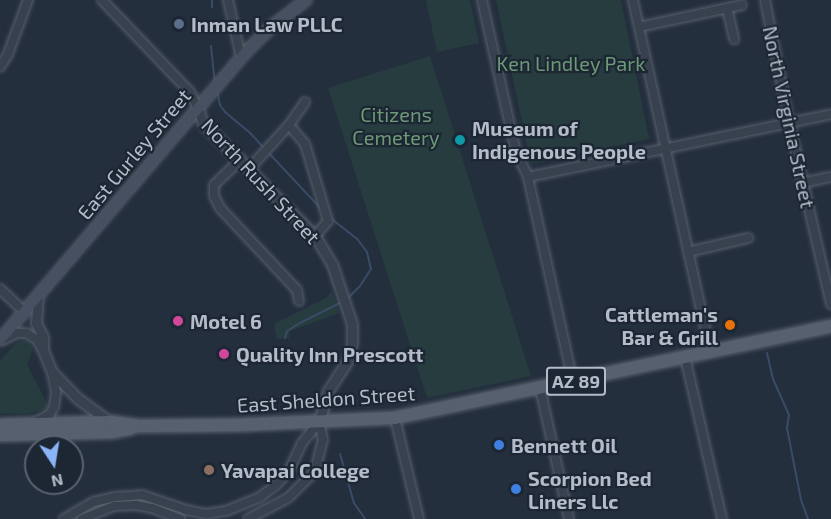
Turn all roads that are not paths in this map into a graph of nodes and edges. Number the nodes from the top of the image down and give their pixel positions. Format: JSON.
{"nodes":[{"id":1,"x":27,"y":0,"type":"edge"},
{"id":2,"x":102,"y":0,"type":"edge"},
{"id":3,"x":228,"y":0,"type":"edge"},
{"id":4,"x":306,"y":0,"type":"edge"},
{"id":5,"x":482,"y":0,"type":"edge"},
{"id":6,"x":633,"y":0,"type":"edge"},
{"id":7,"x":765,"y":0,"type":"edge"},
{"id":8,"x":742,"y":5,"type":"dead end"},
{"id":9,"x":727,"y":8,"type":"junction"},
{"id":10,"x":639,"y":27,"type":"junction"},
{"id":11,"x":734,"y":39,"type":"dead end"},
{"id":12,"x":241,"y":57,"type":"junction"},
{"id":13,"x":0,"y":67,"type":"edge"},
{"id":14,"x":305,"y":102,"type":"dead end"},
{"id":15,"x":197,"y":106,"type":"junction"},
{"id":16,"x":831,"y":114,"type":"edge"},
{"id":17,"x":789,"y":122,"type":"junction"},
{"id":18,"x":289,"y":125,"type":"junction"},
{"id":19,"x":666,"y":149,"type":"junction"},
{"id":20,"x":241,"y":159,"type":"junction"},
{"id":21,"x":250,"y":168,"type":"junction"},
{"id":22,"x":528,"y":177,"type":"junction"},
{"id":23,"x":831,"y":177,"type":"edge"},
{"id":24,"x":802,"y":183,"type":"junction"},
{"id":25,"x":315,"y":236,"type":"junction"},
{"id":26,"x":748,"y":238,"type":"dead end"},
{"id":27,"x":688,"y":252,"type":"junction"},
{"id":28,"x":0,"y":289,"type":"edge"},
{"id":29,"x":38,"y":295,"type":"junction"},
{"id":30,"x":299,"y":301,"type":"dead end"},
{"id":31,"x":831,"y":304,"type":"edge"},
{"id":32,"x":24,"y":311,"type":"junction"},
{"id":33,"x":831,"y":326,"type":"edge"},
{"id":34,"x":0,"y":341,"type":"edge"},
{"id":35,"x":43,"y":350,"type":"junction"},
{"id":36,"x":710,"y":351,"type":"junction"},
{"id":37,"x":685,"y":357,"type":"junction"},
{"id":38,"x":52,"y":372,"type":"junction"},
{"id":39,"x":573,"y":381,"type":"junction"},
{"id":40,"x":540,"y":388,"type":"junction"},
{"id":41,"x":395,"y":418,"type":"junction"},
{"id":42,"x":110,"y":422,"type":"junction"},
{"id":43,"x":319,"y":422,"type":"junction"},
{"id":44,"x":32,"y":424,"type":"junction"},
{"id":45,"x":0,"y":425,"type":"edge"},
{"id":46,"x":139,"y":426,"type":"junction"},
{"id":47,"x":0,"y":435,"type":"edge"},
{"id":48,"x":64,"y":519,"type":"edge"},
{"id":49,"x":82,"y":519,"type":"edge"},
{"id":50,"x":180,"y":519,"type":"edge"},
{"id":51,"x":248,"y":519,"type":"edge"},
{"id":52,"x":419,"y":519,"type":"edge"},
{"id":53,"x":569,"y":519,"type":"edge"},
{"id":54,"x":723,"y":519,"type":"edge"}],
"edges":[{"from":1,"to":13,"type":"street"},
{"from":2,"to":15,"type":"street"},
{"from":3,"to":12,"type":"street"},
{"from":4,"to":12,"type":"main road","name":"East Gurley Street"},
{"from":5,"to":22,"type":"street"},
{"from":6,"to":10,"type":"street"},
{"from":7,"to":17,"type":"street","name":"North Virginia Street"},
{"from":8,"to":9,"type":"street"},
{"from":9,"to":10,"type":"street"},
{"from":9,"to":11,"type":"street"},
{"from":10,"to":19,"type":"street"},
{"from":12,"to":15,"type":"main road","name":"East Gurley Street"},
{"from":14,"to":18,"type":"street"},
{"from":15,"to":20,"type":"street","name":"North Rush Street"},
{"from":15,"to":29,"type":"main road","name":"East Gurley Street"},
{"from":16,"to":17,"type":"street"},
{"from":17,"to":19,"type":"street"},
{"from":17,"to":24,"type":"street","name":"North Virginia Street"},
{"from":18,"to":21,"type":"street"},
{"from":18,"to":25,"type":"street"},
{"from":19,"to":22,"type":"street"},
{"from":19,"to":27,"type":"street"},
{"from":20,"to":21,"type":"street","name":"North Rush Street"},
{"from":20,"to":30,"type":"street"},
{"from":21,"to":25,"type":"street","name":"North Rush Street"},
{"from":22,"to":39,"type":"street"},
{"from":23,"to":24,"type":"street"},
{"from":24,"to":31,"type":"street","name":"North Virginia Street"},
{"from":25,"to":43,"type":"street","name":"North Rush Street"},
{"from":26,"to":27,"type":"street"},
{"from":27,"to":36,"type":"street"},
{"from":28,"to":32,"type":"street"},
{"from":29,"to":32,"type":"main road","name":"East Gurley Street"},
{"from":29,"to":35,"type":"street"},
{"from":32,"to":34,"type":"main road","name":"East Gurley Street"},
{"from":33,"to":36,"type":"main road","name":"East Sheldon Street","number":"AZ 89"},
{"from":34,"to":35,"type":"street"},
{"from":35,"to":38,"type":"street"},
{"from":36,"to":37,"type":"main road","name":"East Sheldon Street","number":"AZ 89"},
{"from":37,"to":39,"type":"main road","name":"East Sheldon Street","number":"AZ 89"},
{"from":37,"to":54,"type":"street"},
{"from":38,"to":42,"type":"street"},
{"from":38,"to":44,"type":"street"},
{"from":39,"to":40,"type":"main road","name":"East Sheldon Street","number":"AZ 89"},
{"from":40,"to":41,"type":"main road","name":"East Sheldon Street","number":"AZ 89"},
{"from":40,"to":53,"type":"street"},
{"from":41,"to":43,"type":"main road","name":"East Sheldon Street","number":"AZ 89"},
{"from":41,"to":52,"type":"street"},
{"from":42,"to":44,"type":"main road","name":"East Sheldon Street","number":"AZ 89"},
{"from":42,"to":46,"type":"main road","name":"East Sheldon Street","number":"AZ 89"},
{"from":43,"to":46,"type":"main road","name":"East Sheldon Street","number":"AZ 89"},
{"from":43,"to":48,"type":"street"},
{"from":43,"to":51,"type":"street"},
{"from":44,"to":45,"type":"main road","name":"East Sheldon Street","number":"AZ 89"},
{"from":46,"to":47,"type":"main road","name":"East Sheldon Street","number":"AZ 89"},
{"from":49,"to":50,"type":"street"}]}
